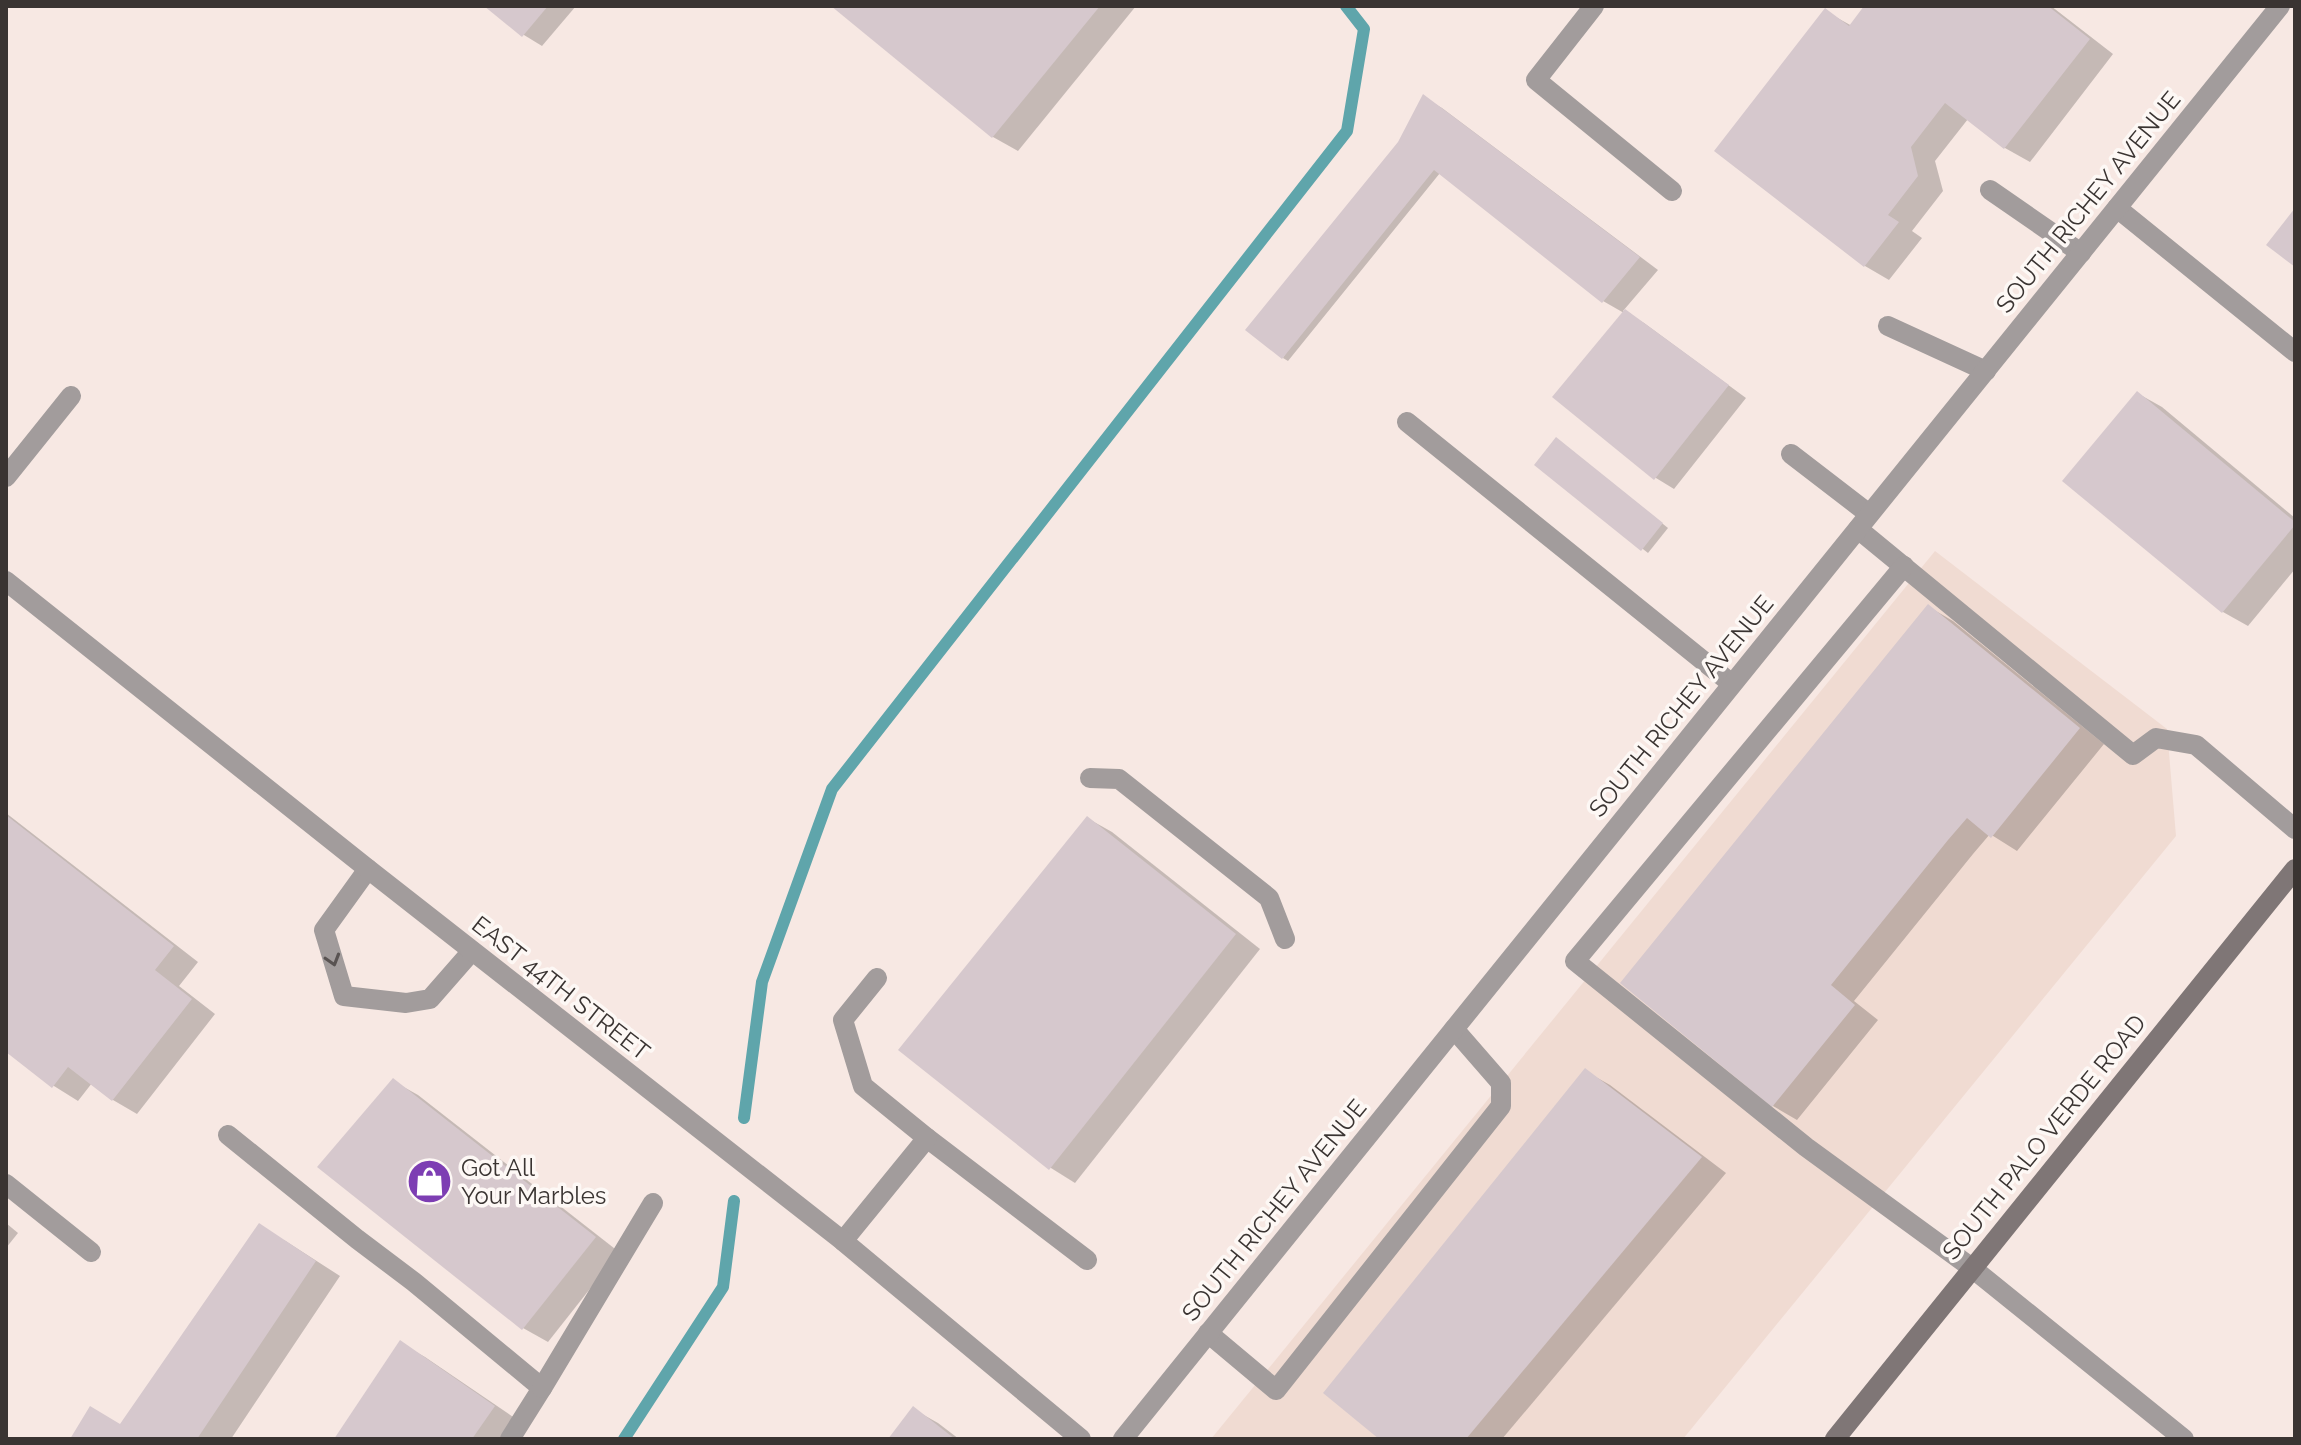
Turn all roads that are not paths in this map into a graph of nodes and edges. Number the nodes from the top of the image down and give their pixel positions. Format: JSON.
{"nodes":[{"id":1,"x":1594,"y":6,"type":"edge"},
{"id":2,"x":2280,"y":6,"type":"edge"},
{"id":3,"x":1990,"y":190,"type":"dead end"},
{"id":4,"x":1672,"y":191,"type":"dead end"},
{"id":5,"x":2117,"y":208,"type":"junction"},
{"id":6,"x":2081,"y":253,"type":"junction"},
{"id":7,"x":1888,"y":326,"type":"dead end"},
{"id":8,"x":2295,"y":352,"type":"edge"},
{"id":9,"x":1986,"y":371,"type":"junction"},
{"id":10,"x":71,"y":396,"type":"dead end"},
{"id":11,"x":1407,"y":422,"type":"dead end"},
{"id":12,"x":1791,"y":454,"type":"dead end"},
{"id":13,"x":6,"y":477,"type":"edge"},
{"id":14,"x":1863,"y":522,"type":"junction"},
{"id":15,"x":1904,"y":566,"type":"junction"},
{"id":16,"x":6,"y":581,"type":"edge"},
{"id":17,"x":1732,"y":684,"type":"junction"},
{"id":18,"x":1090,"y":778,"type":"dead end"},
{"id":19,"x":2295,"y":829,"type":"edge"},
{"id":20,"x":368,"y":869,"type":"junction"},
{"id":21,"x":2295,"y":869,"type":"edge"},
{"id":22,"x":1285,"y":939,"type":"dead end"},
{"id":23,"x":472,"y":951,"type":"junction"},
{"id":24,"x":877,"y":978,"type":"dead end"},
{"id":25,"x":1454,"y":1029,"type":"junction"},
{"id":26,"x":228,"y":1135,"type":"dead end"},
{"id":27,"x":927,"y":1138,"type":"junction"},
{"id":28,"x":6,"y":1184,"type":"edge"},
{"id":29,"x":653,"y":1203,"type":"dead end"},
{"id":30,"x":843,"y":1241,"type":"junction"},
{"id":31,"x":91,"y":1252,"type":"dead end"},
{"id":32,"x":1087,"y":1260,"type":"dead end"},
{"id":33,"x":1972,"y":1268,"type":"junction"},
{"id":34,"x":1208,"y":1333,"type":"junction"},
{"id":35,"x":542,"y":1388,"type":"junction"},
{"id":36,"x":510,"y":1439,"type":"edge"},
{"id":37,"x":1081,"y":1439,"type":"edge"},
{"id":38,"x":1123,"y":1439,"type":"edge"},
{"id":39,"x":1835,"y":1439,"type":"edge"},
{"id":40,"x":2184,"y":1439,"type":"edge"}],
"edges":[{"from":1,"to":4,"type":"street"},
{"from":2,"to":5,"type":"street","name":"SOUTH RICHEY AVENUE"},
{"from":3,"to":6,"type":"street"},
{"from":5,"to":6,"type":"street","name":"SOUTH RICHEY AVENUE"},
{"from":5,"to":8,"type":"street"},
{"from":6,"to":9,"type":"street","name":"SOUTH RICHEY AVENUE"},
{"from":7,"to":9,"type":"street"},
{"from":9,"to":14,"type":"street","name":"SOUTH RICHEY AVENUE"},
{"from":10,"to":13,"type":"street"},
{"from":11,"to":17,"type":"street"},
{"from":12,"to":14,"type":"street"},
{"from":14,"to":15,"type":"street"},
{"from":14,"to":17,"type":"street","name":"SOUTH RICHEY AVENUE"},
{"from":15,"to":19,"type":"street"},
{"from":15,"to":33,"type":"street"},
{"from":16,"to":20,"type":"street","name":"EAST 44TH STREET"},
{"from":17,"to":25,"type":"street","name":"SOUTH RICHEY AVENUE"},
{"from":18,"to":22,"type":"street"},
{"from":20,"to":23,"type":"street","name":"EAST 44TH STREET"},
{"from":20,"to":23,"type":"street","one_way":true},
{"from":21,"to":33,"type":"main road","name":"SOUTH PALO VERDE ROAD"},
{"from":23,"to":30,"type":"street","name":"EAST 44TH STREET"},
{"from":24,"to":27,"type":"street"},
{"from":25,"to":34,"type":"street","name":"SOUTH RICHEY AVENUE"},
{"from":25,"to":34,"type":"street"},
{"from":26,"to":35,"type":"street"},
{"from":27,"to":30,"type":"street"},
{"from":27,"to":32,"type":"street"},
{"from":28,"to":31,"type":"street"},
{"from":29,"to":35,"type":"street"},
{"from":30,"to":37,"type":"street","name":"EAST 44TH STREET"},
{"from":33,"to":39,"type":"main road","name":"SOUTH PALO VERDE ROAD"},
{"from":33,"to":40,"type":"street"},
{"from":34,"to":38,"type":"street","name":"SOUTH RICHEY AVENUE"},
{"from":35,"to":36,"type":"street"}]}
